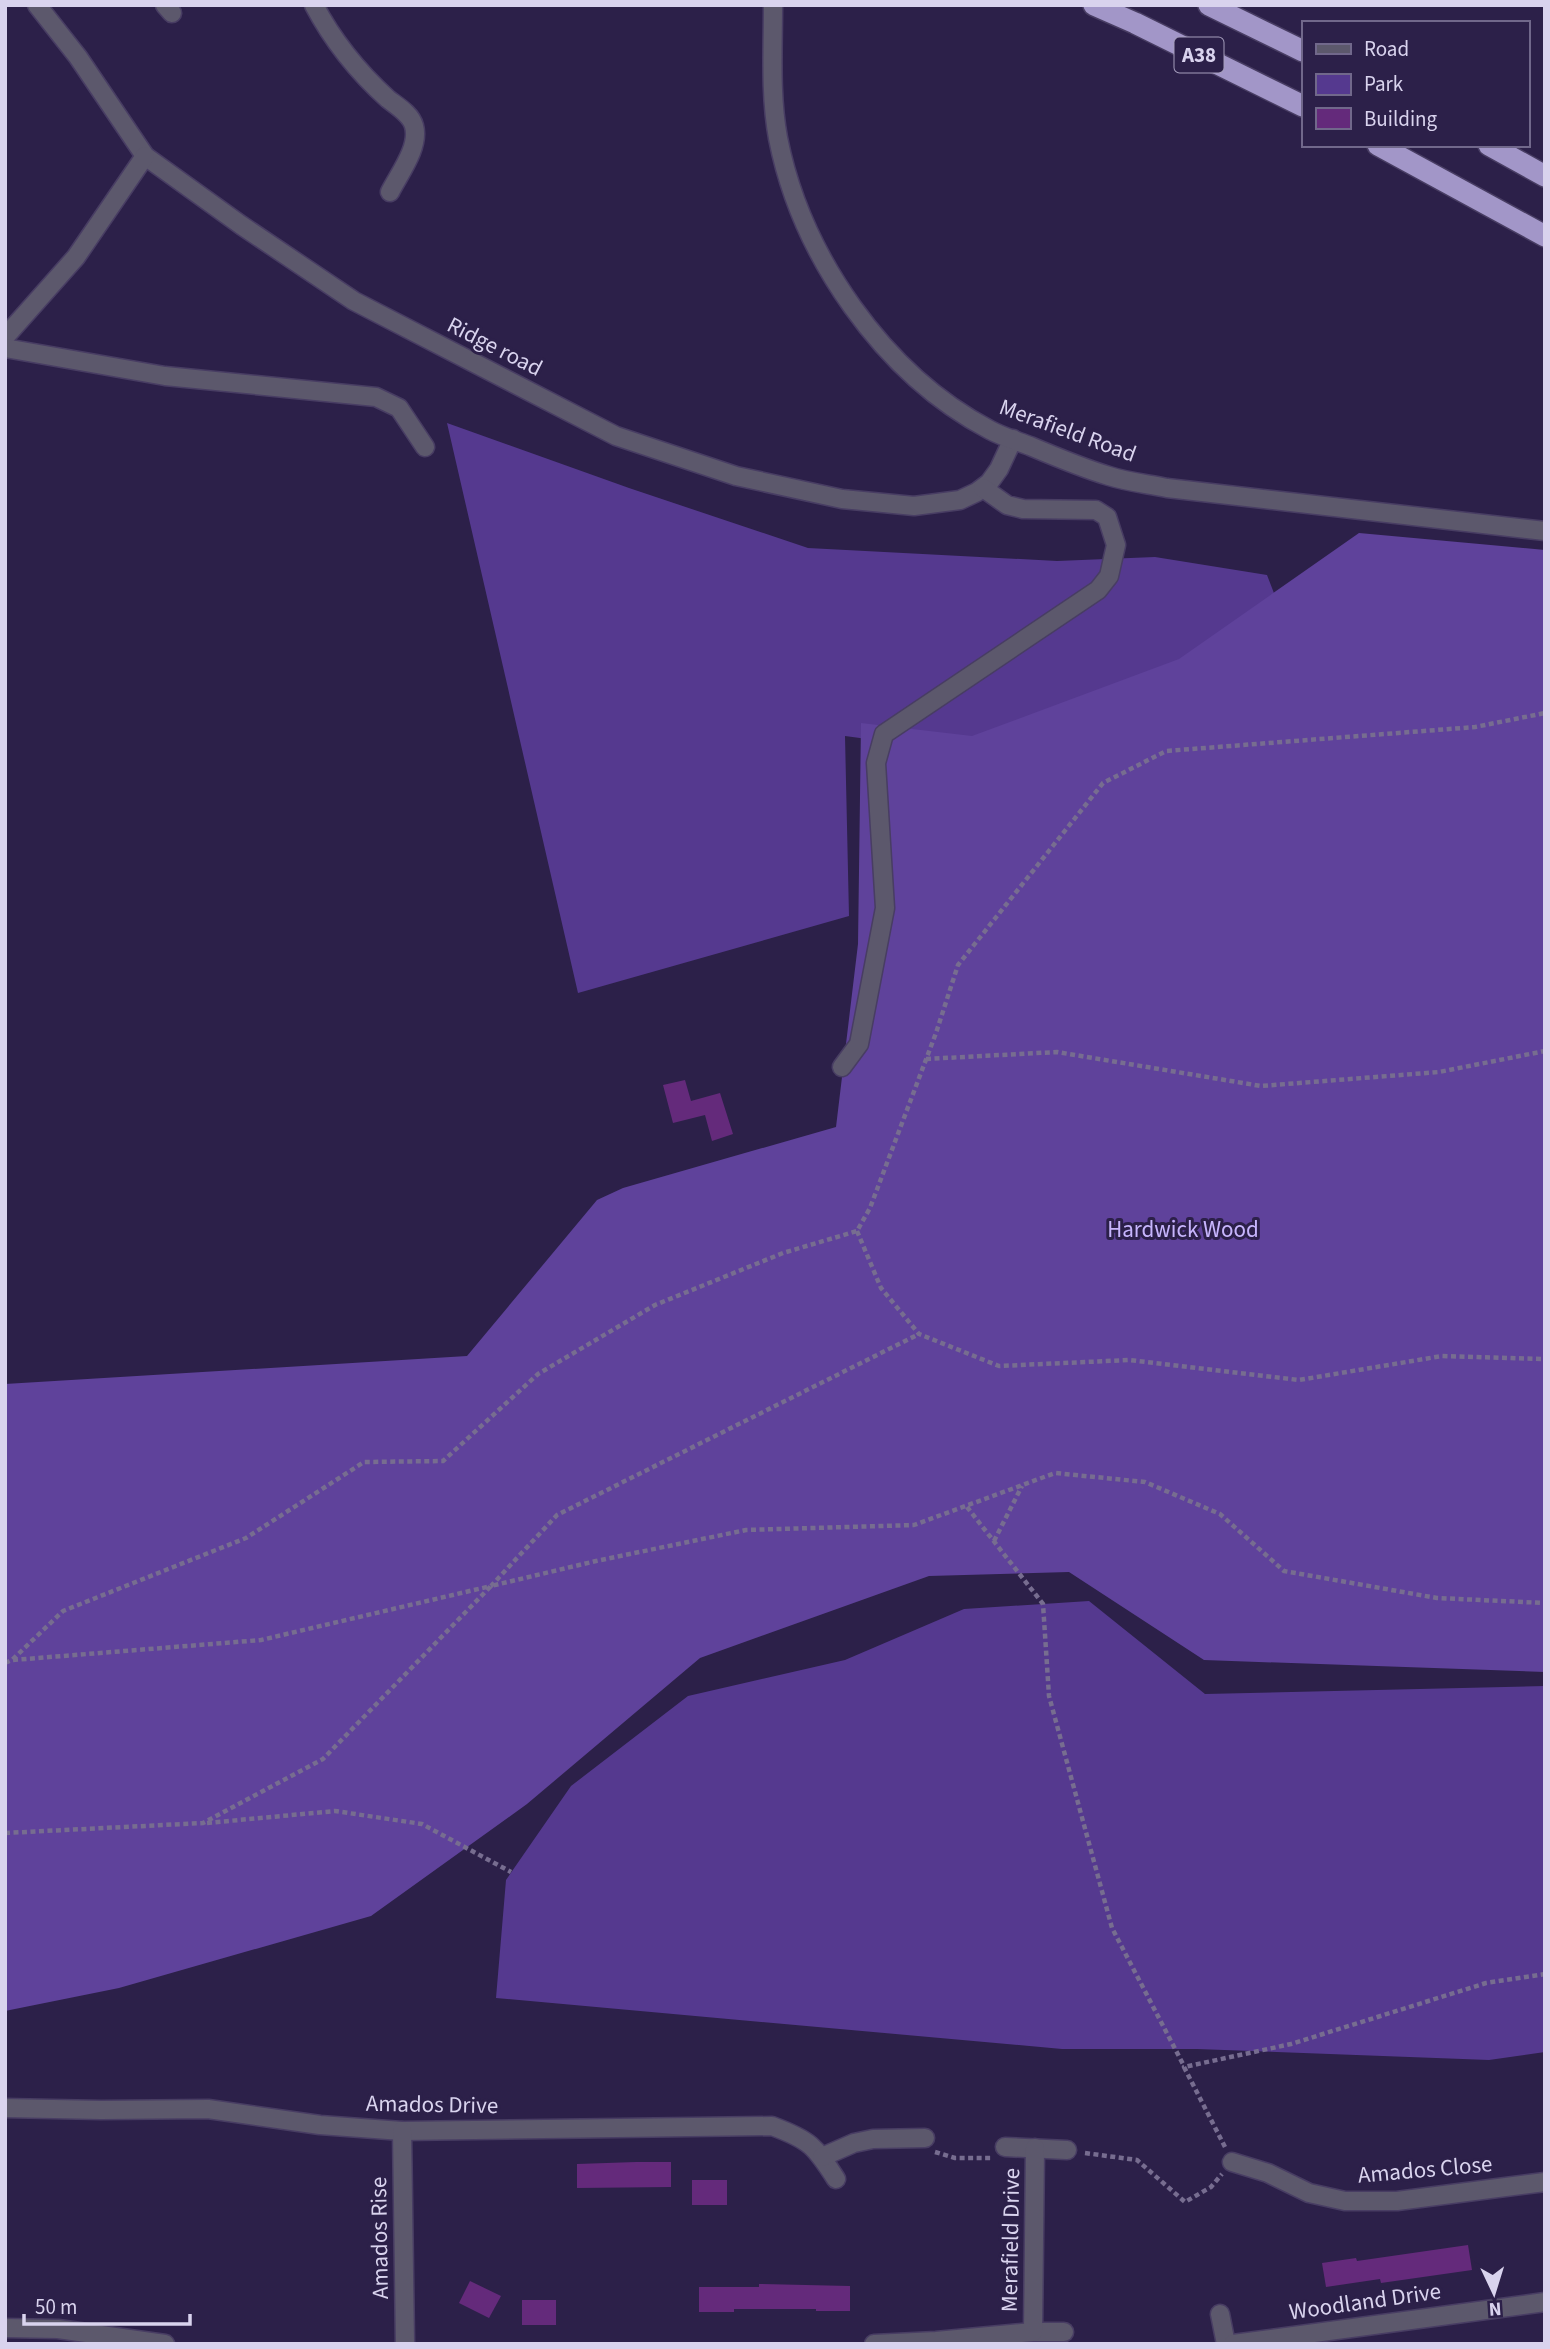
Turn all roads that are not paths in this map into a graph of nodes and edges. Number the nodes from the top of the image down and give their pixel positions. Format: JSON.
{"nodes":[{"id":1,"x":37,"y":5,"type":"edge"},
{"id":2,"x":314,"y":5,"type":"edge"},
{"id":3,"x":773,"y":5,"type":"edge"},
{"id":4,"x":1094,"y":5,"type":"edge"},
{"id":5,"x":1209,"y":5,"type":"edge"},
{"id":6,"x":1302,"y":51,"type":"edge"},
{"id":7,"x":1302,"y":106,"type":"edge"},
{"id":8,"x":1382,"y":147,"type":"edge"},
{"id":9,"x":1493,"y":147,"type":"edge"},
{"id":10,"x":145,"y":156,"type":"junction"},
{"id":11,"x":1545,"y":176,"type":"edge"},
{"id":12,"x":390,"y":192,"type":"dead end"},
{"id":13,"x":1545,"y":236,"type":"edge"},
{"id":14,"x":5,"y":337,"type":"edge"},
{"id":15,"x":5,"y":348,"type":"edge"},
{"id":16,"x":1013,"y":439,"type":"junction"},
{"id":17,"x":425,"y":447,"type":"dead end"},
{"id":18,"x":983,"y":488,"type":"junction"},
{"id":19,"x":1545,"y":531,"type":"edge"},
{"id":20,"x":842,"y":1067,"type":"dead end"},
{"id":21,"x":5,"y":2108,"type":"edge"},
{"id":22,"x":402,"y":2131,"type":"junction"},
{"id":23,"x":925,"y":2138,"type":"dead end"},
{"id":24,"x":1005,"y":2147,"type":"dead end"},
{"id":25,"x":1035,"y":2148,"type":"junction"},
{"id":26,"x":1067,"y":2150,"type":"road end"},
{"id":27,"x":821,"y":2157,"type":"junction"},
{"id":28,"x":1232,"y":2162,"type":"road end"},
{"id":29,"x":836,"y":2179,"type":"dead end"},
{"id":30,"x":1545,"y":2182,"type":"edge"},
{"id":31,"x":1545,"y":2302,"type":"edge"},
{"id":32,"x":1220,"y":2314,"type":"dead end"},
{"id":33,"x":5,"y":2328,"type":"edge"},
{"id":34,"x":1033,"y":2332,"type":"junction"},
{"id":35,"x":1064,"y":2332,"type":"dead end"},
{"id":36,"x":165,"y":2344,"type":"edge"},
{"id":37,"x":405,"y":2344,"type":"edge"},
{"id":38,"x":877,"y":2344,"type":"edge"},
{"id":39,"x":1226,"y":2344,"type":"edge"},
{"id":40,"x":1233,"y":2344,"type":"edge"}],
"edges":[{"from":1,"to":10,"type":"street","name":"Ridge road"},
{"from":2,"to":12,"type":"street"},
{"from":3,"to":16,"type":"street","name":"Merafield Road"},
{"from":4,"to":7,"type":"highway","number":"A38"},
{"from":5,"to":6,"type":"highway","number":"A38"},
{"from":8,"to":13,"type":"highway"},
{"from":9,"to":11,"type":"highway"},
{"from":10,"to":14,"type":"street"},
{"from":10,"to":18,"type":"street","name":"Ridge road"},
{"from":15,"to":17,"type":"street"},
{"from":16,"to":18,"type":"street"},
{"from":16,"to":19,"type":"street","name":"Merafield Road"},
{"from":18,"to":20,"type":"street"},
{"from":21,"to":22,"type":"street","name":"Amados Drive"},
{"from":22,"to":27,"type":"street","name":"Amados Drive"},
{"from":22,"to":37,"type":"street","name":"Amados Rise"},
{"from":23,"to":27,"type":"street"},
{"from":24,"to":25,"type":"street","name":"Merafield Drive"},
{"from":25,"to":26,"type":"street","name":"Merafield Drive"},
{"from":25,"to":34,"type":"street","name":"Merafield Drive"},
{"from":27,"to":29,"type":"street","name":"Amados Drive"},
{"from":28,"to":30,"type":"street","name":"Amados Close"},
{"from":31,"to":40,"type":"street","name":"Woodland Drive"},
{"from":32,"to":39,"type":"street"},
{"from":33,"to":36,"type":"street"},
{"from":34,"to":35,"type":"street","name":"Merafield Drive"},
{"from":34,"to":38,"type":"street","name":"Merafield Drive"}]}
